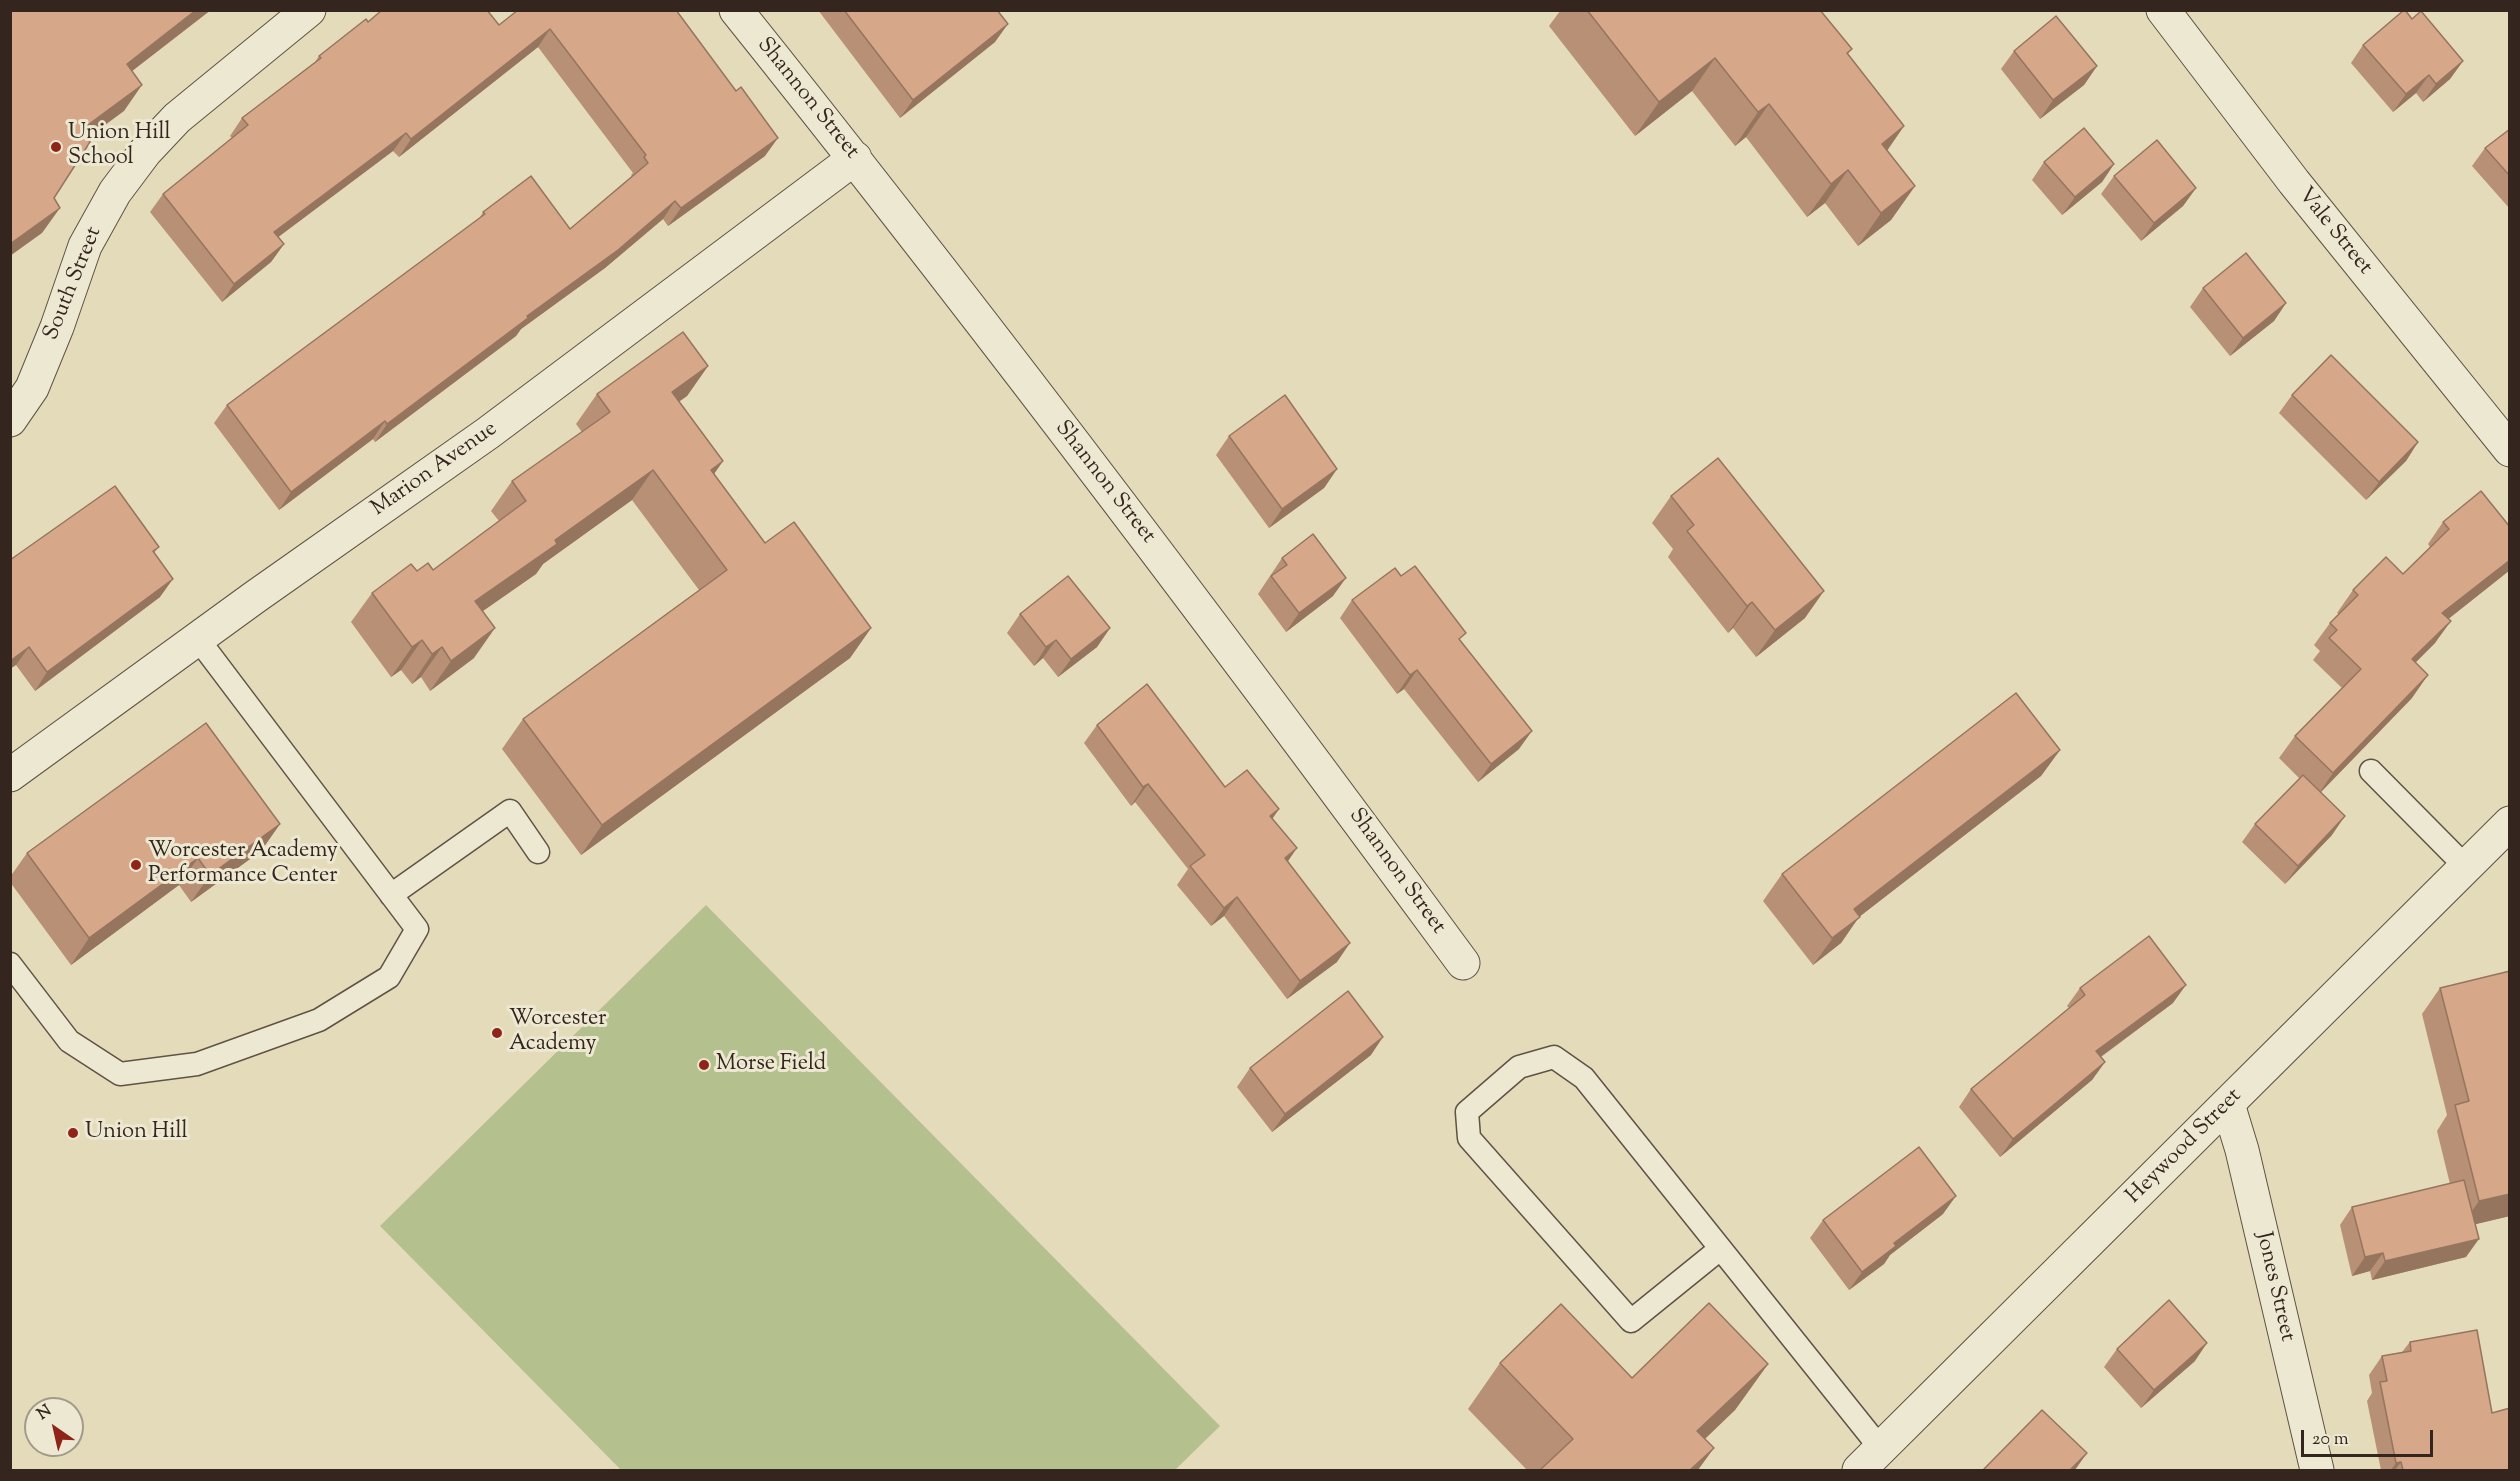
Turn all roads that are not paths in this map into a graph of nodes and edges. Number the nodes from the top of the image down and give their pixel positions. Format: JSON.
{"nodes":[{"id":1,"x":309,"y":10,"type":"edge"},
{"id":2,"x":736,"y":10,"type":"edge"},
{"id":3,"x":2163,"y":10,"type":"edge"},
{"id":4,"x":855,"y":158,"type":"junction"},
{"id":5,"x":10,"y":420,"type":"edge"},
{"id":6,"x":2510,"y":450,"type":"edge"},
{"id":7,"x":198,"y":639,"type":"junction"},
{"id":8,"x":2371,"y":771,"type":"dead end"},
{"id":9,"x":10,"y":775,"type":"edge"},
{"id":10,"x":2510,"y":823,"type":"edge"},
{"id":11,"x":538,"y":852,"type":"dead end"},
{"id":12,"x":2466,"y":867,"type":"junction"},
{"id":13,"x":391,"y":895,"type":"junction"},
{"id":14,"x":1463,"y":963,"type":"dead end"},
{"id":15,"x":10,"y":964,"type":"edge"},
{"id":16,"x":2228,"y":1104,"type":"junction"},
{"id":17,"x":1720,"y":1249,"type":"junction"},
{"id":18,"x":1870,"y":1460,"type":"edge"},
{"id":19,"x":2317,"y":1470,"type":"edge"}],
"edges":[{"from":1,"to":5,"type":"street","name":"South Street"},
{"from":2,"to":4,"type":"street","name":"Shannon Street"},
{"from":3,"to":6,"type":"street","name":"Vale Street"},
{"from":4,"to":7,"type":"street","name":"Marion Avenue"},
{"from":4,"to":14,"type":"street","name":"Shannon Street"},
{"from":7,"to":9,"type":"street","name":"Marion Avenue"},
{"from":7,"to":13,"type":"lane"},
{"from":8,"to":12,"type":"lane"},
{"from":10,"to":12,"type":"street","name":"Heywood Street"},
{"from":11,"to":13,"type":"lane"},
{"from":12,"to":16,"type":"street","name":"Heywood Street"},
{"from":13,"to":15,"type":"lane"},
{"from":16,"to":18,"type":"street","name":"Heywood Street"},
{"from":16,"to":19,"type":"street","name":"Jones Street"},
{"from":17,"to":17,"type":"lane"},
{"from":17,"to":18,"type":"lane"}]}
